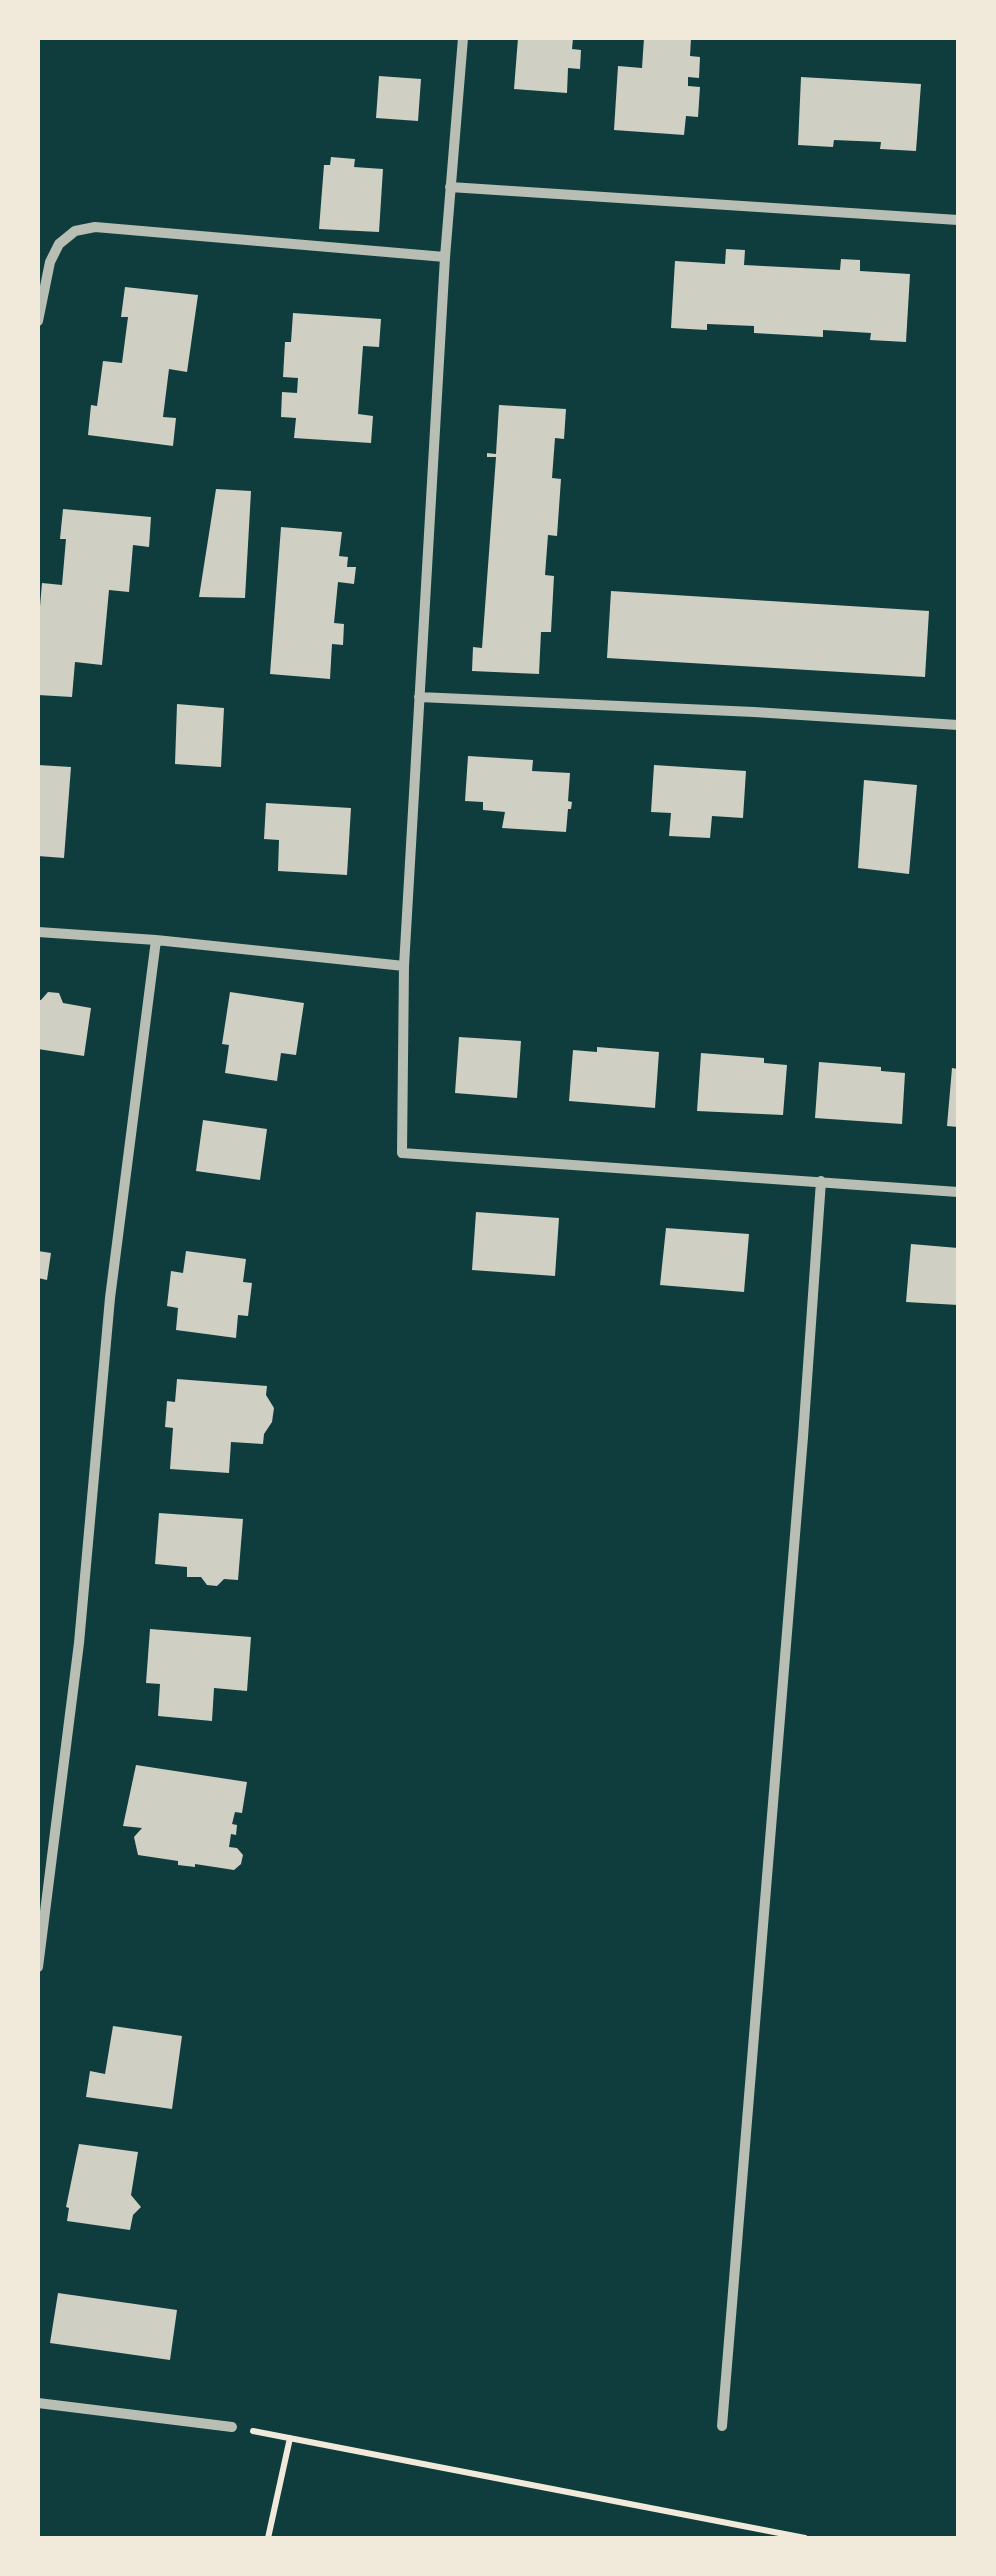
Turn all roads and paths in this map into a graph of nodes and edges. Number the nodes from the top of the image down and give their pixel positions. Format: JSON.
{"nodes":[{"id":1,"x":463,"y":38,"type":"edge"},
{"id":2,"x":450,"y":187,"type":"junction"},
{"id":3,"x":958,"y":220,"type":"edge"},
{"id":4,"x":445,"y":258,"type":"junction"},
{"id":5,"x":38,"y":321,"type":"edge"},
{"id":6,"x":419,"y":697,"type":"junction"},
{"id":7,"x":958,"y":726,"type":"edge"},
{"id":8,"x":38,"y":932,"type":"edge"},
{"id":9,"x":156,"y":940,"type":"junction"},
{"id":10,"x":404,"y":966,"type":"junction"},
{"id":11,"x":820,"y":1181,"type":"junction"},
{"id":12,"x":958,"y":1192,"type":"edge"},
{"id":13,"x":38,"y":1967,"type":"edge"},
{"id":14,"x":38,"y":2403,"type":"edge"},
{"id":15,"x":722,"y":2426,"type":"dead end"},
{"id":16,"x":232,"y":2427,"type":"joint"},
{"id":17,"x":290,"y":2438,"type":"junction"},
{"id":18,"x":268,"y":2538,"type":"edge"},
{"id":19,"x":805,"y":2538,"type":"edge"}],
"edges":[{"from":1,"to":2,"type":"street"},
{"from":2,"to":3,"type":"street"},
{"from":2,"to":4,"type":"street"},
{"from":4,"to":5,"type":"street"},
{"from":4,"to":6,"type":"street"},
{"from":6,"to":7,"type":"street"},
{"from":6,"to":10,"type":"street"},
{"from":8,"to":9,"type":"street"},
{"from":9,"to":10,"type":"street"},
{"from":9,"to":13,"type":"street"},
{"from":10,"to":11,"type":"street"},
{"from":11,"to":12,"type":"street"},
{"from":11,"to":15,"type":"street"},
{"from":14,"to":16,"type":"street"},
{"from":16,"to":17,"type":"path"},
{"from":17,"to":18,"type":"path"},
{"from":17,"to":19,"type":"path"}]}
